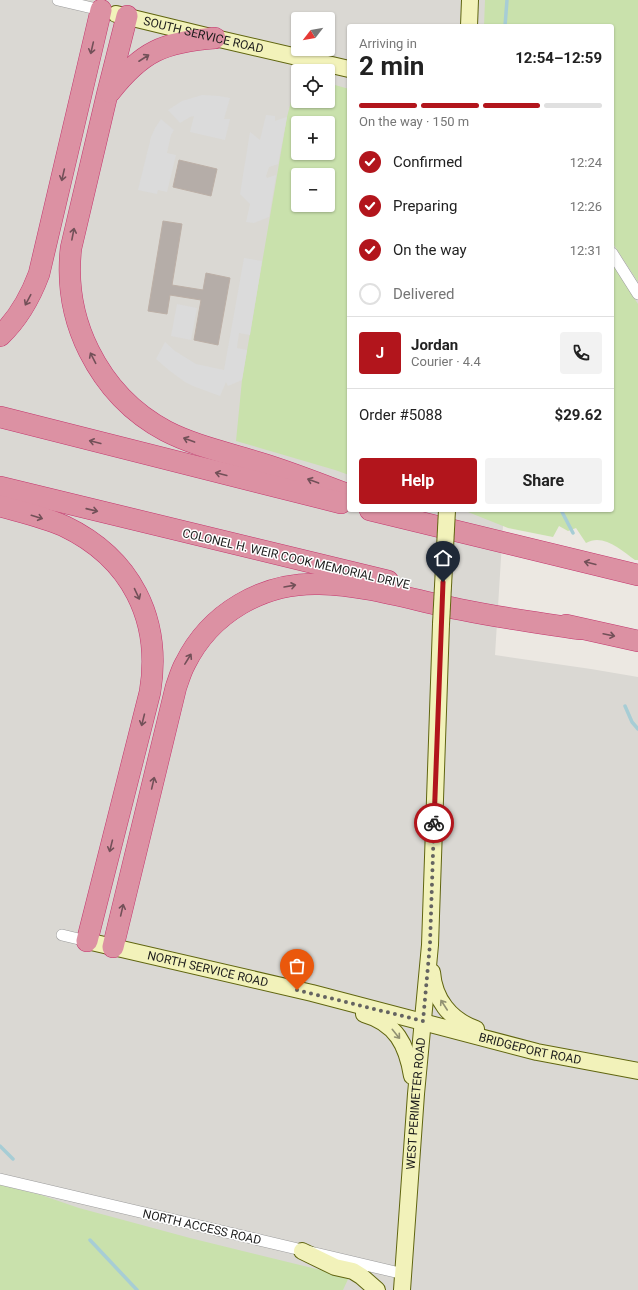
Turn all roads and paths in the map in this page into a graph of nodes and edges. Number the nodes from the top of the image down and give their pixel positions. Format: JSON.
{"nodes":[{"id":1,"x":58,"y":0,"type":"edge"},
{"id":2,"x":470,"y":0,"type":"edge"},
{"id":3,"x":115,"y":13,"type":"junction"},
{"id":4,"x":469,"y":24,"type":"edge"},
{"id":5,"x":215,"y":38,"type":"junction"},
{"id":6,"x":347,"y":69,"type":"edge"},
{"id":7,"x":107,"y":95,"type":"junction"},
{"id":8,"x":614,"y":255,"type":"edge"},
{"id":9,"x":638,"y":294,"type":"edge"},
{"id":10,"x":0,"y":336,"type":"edge"},
{"id":11,"x":0,"y":418,"type":"edge"},
{"id":12,"x":0,"y":487,"type":"edge"},
{"id":13,"x":347,"y":494,"type":"edge"},
{"id":14,"x":347,"y":505,"type":"edge"},
{"id":15,"x":0,"y":506,"type":"edge"},
{"id":16,"x":378,"y":512,"type":"edge"},
{"id":17,"x":392,"y":512,"type":"edge"},
{"id":18,"x":447,"y":512,"type":"edge"},
{"id":19,"x":412,"y":520,"type":"junction"},
{"id":20,"x":635,"y":574,"type":"edge"},
{"id":21,"x":579,"y":629,"type":"junction"},
{"id":22,"x":638,"y":641,"type":"edge"},
{"id":23,"x":62,"y":935,"type":"dead end"},
{"id":24,"x":88,"y":941,"type":"junction"},
{"id":25,"x":430,"y":944,"type":"junction"},
{"id":26,"x":113,"y":948,"type":"junction"},
{"id":27,"x":312,"y":993,"type":"junction"},
{"id":28,"x":423,"y":1021,"type":"junction"},
{"id":29,"x":567,"y":1057,"type":"junction"},
{"id":30,"x":638,"y":1071,"type":"edge"},
{"id":31,"x":416,"y":1094,"type":"junction"},
{"id":32,"x":0,"y":1178,"type":"edge"},
{"id":33,"x":302,"y":1251,"type":"junction"},
{"id":34,"x":404,"y":1274,"type":"junction"},
{"id":35,"x":377,"y":1290,"type":"edge"},
{"id":36,"x":402,"y":1290,"type":"edge"}],
"edges":[{"from":1,"to":3,"type":"street","name":"SOUTH SERVICE ROAD"},
{"from":2,"to":4,"type":"street"},
{"from":3,"to":5,"type":"street","name":"SOUTH SERVICE ROAD"},
{"from":3,"to":7,"type":"highway"},
{"from":3,"to":10,"type":"highway","one_way":true},
{"from":5,"to":6,"type":"street","name":"SOUTH SERVICE ROAD"},
{"from":7,"to":5,"type":"highway","one_way":true},
{"from":13,"to":7,"type":"highway","one_way":true},
{"from":8,"to":9,"type":"street"},
{"from":14,"to":11,"type":"highway","one_way":true},
{"from":12,"to":21,"type":"highway","name":"COLONEL H. WEIR COOK MEMORIAL DRIVE","one_way":true},
{"from":15,"to":24,"type":"highway","one_way":true},
{"from":16,"to":19,"type":"highway"},
{"from":17,"to":19,"type":"highway"},
{"from":18,"to":25,"type":"street","name":"WEST PERIMETER ROAD","bridge":true},
{"from":20,"to":19,"type":"highway","one_way":true},
{"from":21,"to":22,"type":"highway","name":"COLONEL H. WEIR COOK MEMORIAL DRIVE","one_way":true},
{"from":26,"to":21,"type":"highway","one_way":true},
{"from":23,"to":24,"type":"street","name":"NORTH SERVICE ROAD"},
{"from":24,"to":26,"type":"street","name":"NORTH SERVICE ROAD"},
{"from":25,"to":28,"type":"street","name":"WEST PERIMETER ROAD"},
{"from":29,"to":25,"type":"street","one_way":true},
{"from":26,"to":27,"type":"street","name":"NORTH SERVICE ROAD"},
{"from":27,"to":28,"type":"street","name":"NORTH SERVICE ROAD"},
{"from":27,"to":31,"type":"street","one_way":true},
{"from":28,"to":29,"type":"street","name":"BRIDGEPORT ROAD"},
{"from":28,"to":31,"type":"street","name":"WEST PERIMETER ROAD"},
{"from":29,"to":30,"type":"street","name":"BRIDGEPORT ROAD"},
{"from":31,"to":34,"type":"street","name":"WEST PERIMETER ROAD"},
{"from":32,"to":33,"type":"street","name":"NORTH ACCESS ROAD"},
{"from":33,"to":34,"type":"street","name":"NORTH ACCESS ROAD"},
{"from":33,"to":35,"type":"street"},
{"from":34,"to":36,"type":"street","name":"WEST PERIMETER ROAD"}]}
